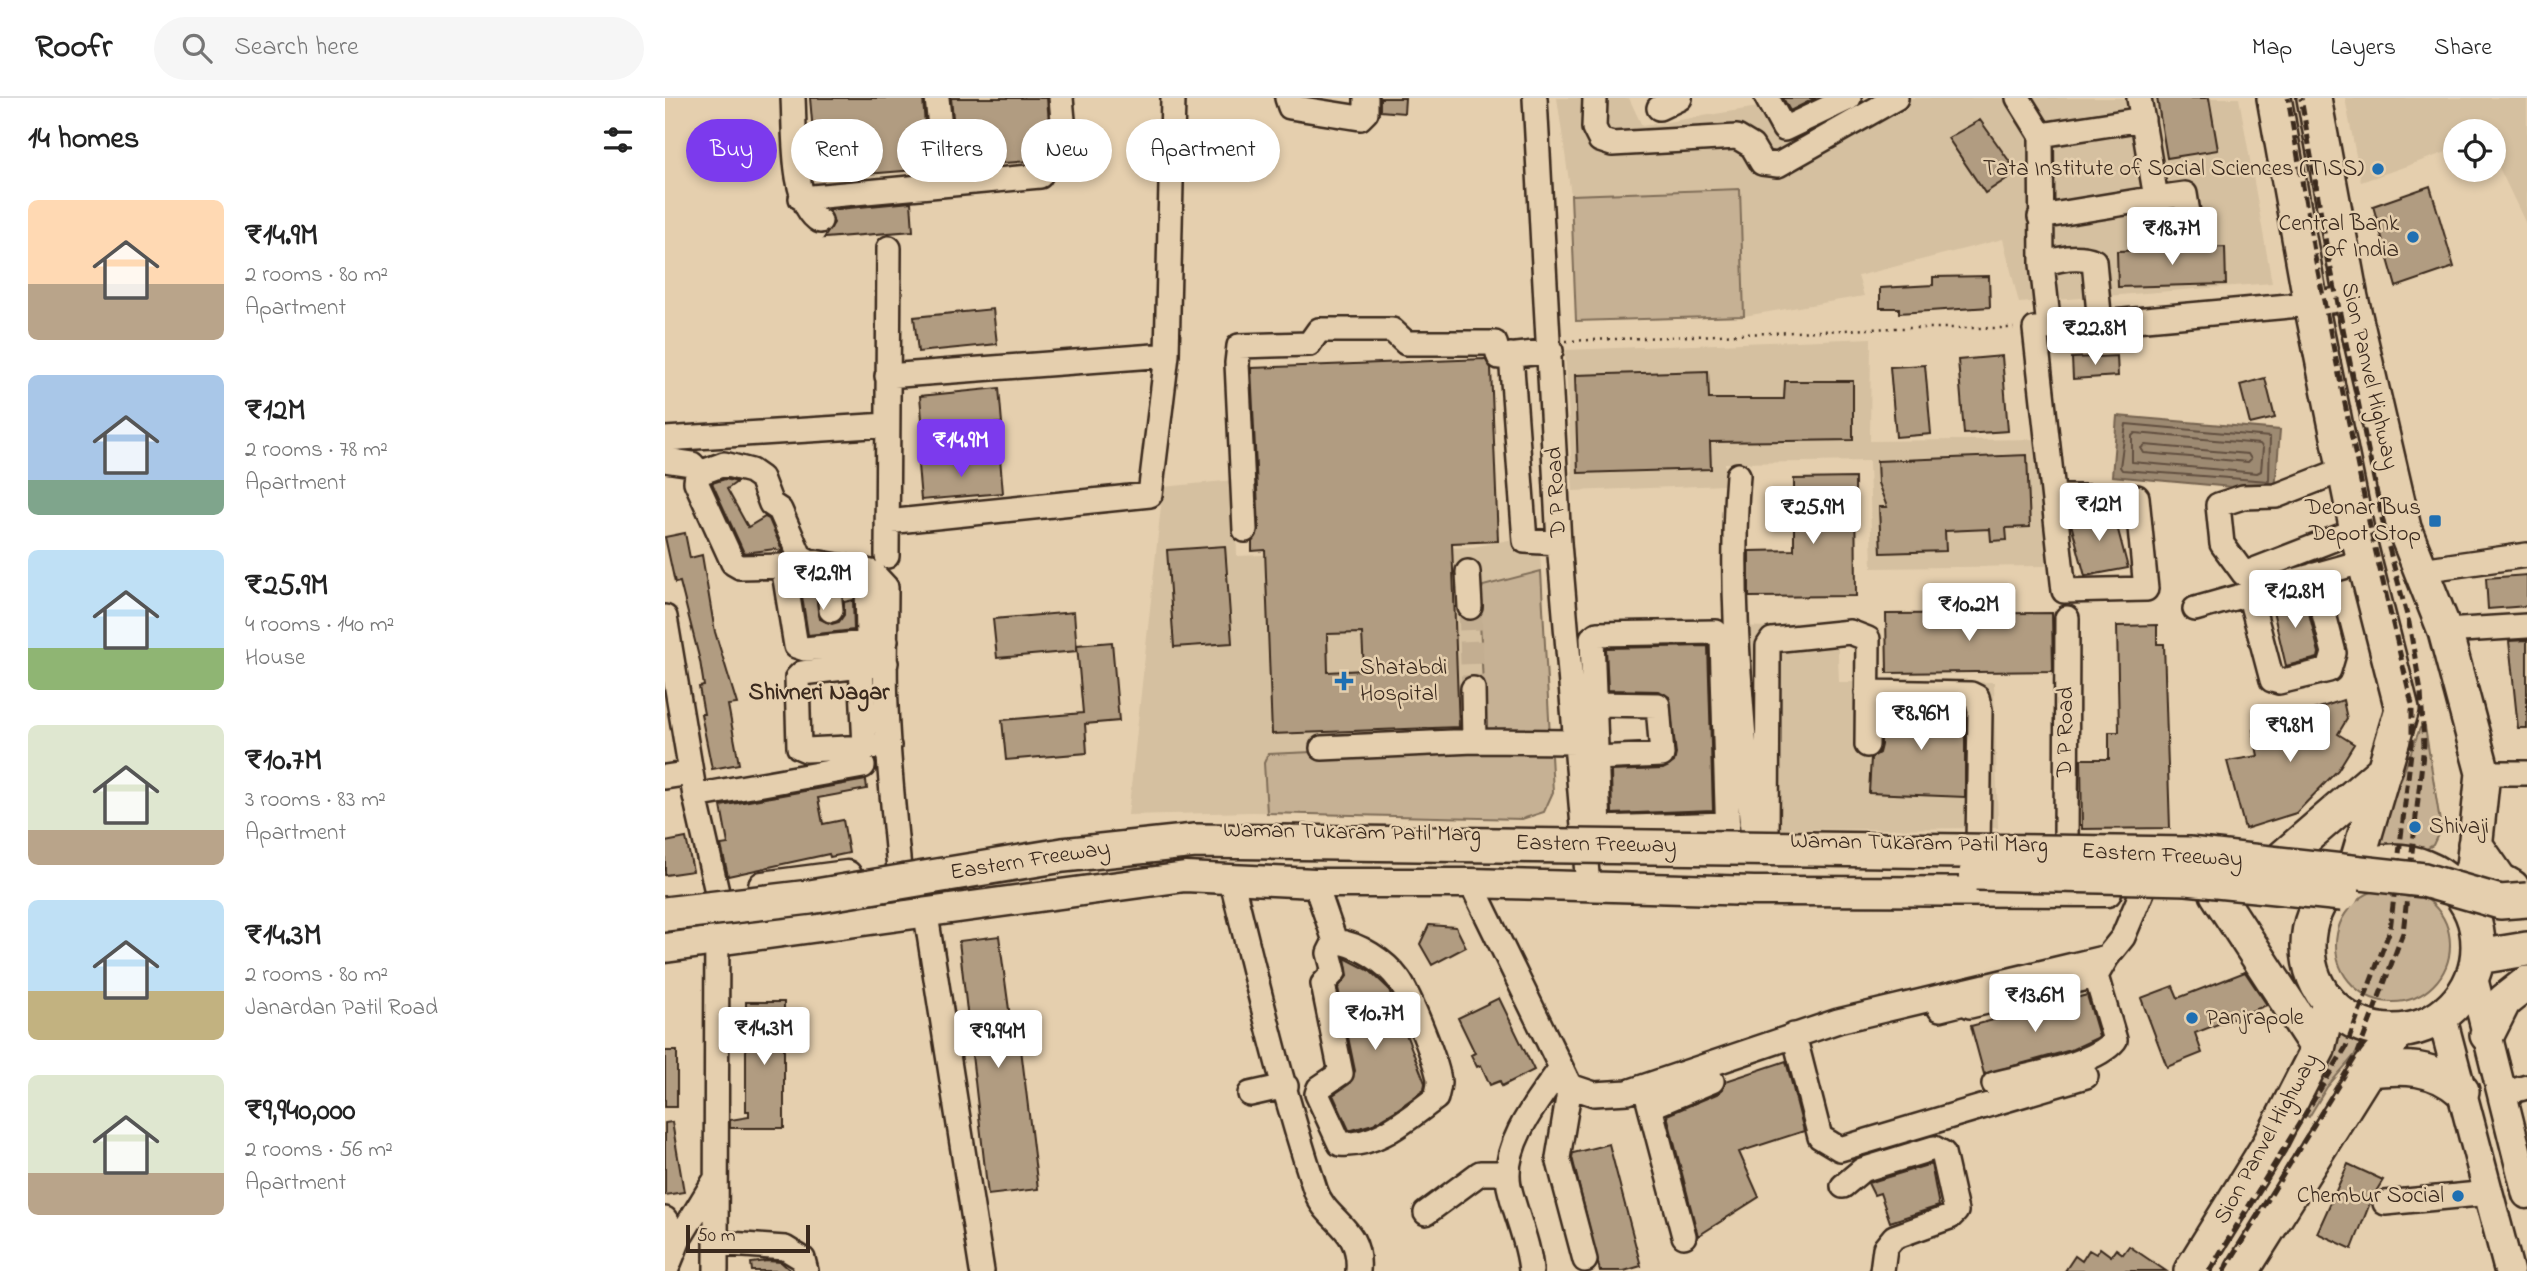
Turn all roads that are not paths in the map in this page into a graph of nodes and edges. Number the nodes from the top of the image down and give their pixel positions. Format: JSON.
{"nodes":[{"id":1,"x":793,"y":98,"type":"edge"},
{"id":2,"x":937,"y":98,"type":"edge"},
{"id":3,"x":1173,"y":98,"type":"edge"},
{"id":4,"x":1287,"y":98,"type":"edge"},
{"id":5,"x":1366,"y":98,"type":"edge"},
{"id":6,"x":1535,"y":98,"type":"edge"},
{"id":7,"x":1595,"y":98,"type":"edge"},
{"id":8,"x":1680,"y":98,"type":"edge"},
{"id":9,"x":1767,"y":98,"type":"edge"},
{"id":10,"x":1849,"y":98,"type":"edge"},
{"id":11,"x":1896,"y":98,"type":"edge"},
{"id":12,"x":2018,"y":98,"type":"edge"},
{"id":13,"x":2274,"y":98,"type":"edge"},
{"id":14,"x":2314,"y":98,"type":"edge"},
{"id":15,"x":1659,"y":108,"type":"dead end"},
{"id":16,"x":2141,"y":108,"type":"edge"},
{"id":17,"x":939,"y":119,"type":"edge"},
{"id":18,"x":2041,"y":135,"type":"junction"},
{"id":19,"x":1021,"y":178,"type":"edge"},
{"id":20,"x":801,"y":198,"type":"junction"},
{"id":21,"x":2156,"y":198,"type":"junction"},
{"id":22,"x":2040,"y":216,"type":"junction"},
{"id":23,"x":820,"y":221,"type":"dead end"},
{"id":24,"x":2192,"y":238,"type":"dead end"},
{"id":25,"x":889,"y":248,"type":"dead end"},
{"id":26,"x":2042,"y":264,"type":"junction"},
{"id":27,"x":2351,"y":298,"type":"junction"},
{"id":28,"x":2311,"y":304,"type":"junction"},
{"id":29,"x":2100,"y":324,"type":"junction"},
{"id":30,"x":2042,"y":329,"type":"junction"},
{"id":31,"x":1551,"y":346,"type":"junction"},
{"id":32,"x":1167,"y":355,"type":"junction"},
{"id":33,"x":1511,"y":355,"type":"junction"},
{"id":34,"x":887,"y":376,"type":"junction"},
{"id":35,"x":887,"y":425,"type":"junction"},
{"id":36,"x":665,"y":439,"type":"edge"},
{"id":37,"x":665,"y":460,"type":"edge"},
{"id":38,"x":2345,"y":469,"type":"junction"},
{"id":39,"x":700,"y":473,"type":"junction"},
{"id":40,"x":1738,"y":475,"type":"dead end"},
{"id":41,"x":2054,"y":497,"type":"junction"},
{"id":42,"x":887,"y":522,"type":"junction"},
{"id":43,"x":1245,"y":530,"type":"dead end"},
{"id":44,"x":1559,"y":543,"type":"junction"},
{"id":45,"x":2361,"y":545,"type":"junction"},
{"id":46,"x":2527,"y":555,"type":"edge"},
{"id":47,"x":887,"y":556,"type":"dead end"},
{"id":48,"x":791,"y":561,"type":"junction"},
{"id":49,"x":826,"y":564,"type":"junction"},
{"id":50,"x":2421,"y":570,"type":"junction"},
{"id":51,"x":1468,"y":572,"type":"dead end"},
{"id":52,"x":2314,"y":575,"type":"junction"},
{"id":53,"x":2249,"y":593,"type":"junction"},
{"id":54,"x":1470,"y":607,"type":"tunnel mouth"},
{"id":55,"x":2195,"y":608,"type":"dead end"},
{"id":56,"x":831,"y":610,"type":"dead end"},
{"id":57,"x":665,"y":617,"type":"edge"},
{"id":58,"x":2067,"y":618,"type":"dead end"},
{"id":59,"x":2527,"y":626,"type":"edge"},
{"id":60,"x":2445,"y":631,"type":"junction"},
{"id":61,"x":882,"y":656,"type":"junction"},
{"id":62,"x":862,"y":672,"type":"junction"},
{"id":63,"x":1473,"y":689,"type":"tunnel mouth"},
{"id":64,"x":1867,"y":692,"type":"junction"},
{"id":65,"x":1595,"y":704,"type":"junction"},
{"id":66,"x":1474,"y":741,"type":"junction"},
{"id":67,"x":1577,"y":742,"type":"junction"},
{"id":68,"x":889,"y":746,"type":"junction"},
{"id":69,"x":1867,"y":746,"type":"dead end"},
{"id":70,"x":1322,"y":748,"type":"dead end"},
{"id":71,"x":864,"y":756,"type":"junction"},
{"id":72,"x":1596,"y":758,"type":"junction"},
{"id":73,"x":2385,"y":769,"type":"junction"},
{"id":74,"x":691,"y":773,"type":"junction"},
{"id":75,"x":2483,"y":773,"type":"junction"},
{"id":76,"x":2527,"y":773,"type":"edge"},
{"id":77,"x":665,"y":777,"type":"edge"},
{"id":78,"x":695,"y":796,"type":"junction"},
{"id":79,"x":1594,"y":835,"type":"junction"},
{"id":80,"x":1753,"y":838,"type":"junction"},
{"id":81,"x":2475,"y":844,"type":"junction"},
{"id":82,"x":1978,"y":846,"type":"junction"},
{"id":83,"x":2074,"y":846,"type":"junction"},
{"id":84,"x":2281,"y":859,"type":"junction"},
{"id":85,"x":899,"y":869,"type":"junction"},
{"id":86,"x":1231,"y":878,"type":"junction"},
{"id":87,"x":1315,"y":883,"type":"junction"},
{"id":88,"x":1471,"y":883,"type":"junction"},
{"id":89,"x":2336,"y":884,"type":"junction"},
{"id":90,"x":1588,"y":886,"type":"junction"},
{"id":91,"x":2522,"y":891,"type":"edge"},
{"id":92,"x":717,"y":892,"type":"junction"},
{"id":93,"x":1787,"y":892,"type":"junction"},
{"id":94,"x":2079,"y":892,"type":"junction"},
{"id":95,"x":2142,"y":892,"type":"junction"},
{"id":96,"x":2217,"y":894,"type":"junction"},
{"id":97,"x":2463,"y":896,"type":"junction"},
{"id":98,"x":665,"y":900,"type":"edge"},
{"id":99,"x":665,"y":914,"type":"edge"},
{"id":100,"x":926,"y":915,"type":"junction"},
{"id":101,"x":2527,"y":921,"type":"edge"},
{"id":102,"x":665,"y":932,"type":"edge"},
{"id":103,"x":719,"y":940,"type":"junction"},
{"id":104,"x":1335,"y":941,"type":"junction"},
{"id":105,"x":665,"y":948,"type":"edge"},
{"id":106,"x":2527,"y":949,"type":"edge"},
{"id":107,"x":2101,"y":966,"type":"junction"},
{"id":108,"x":2476,"y":968,"type":"junction"},
{"id":109,"x":2527,"y":982,"type":"edge"},
{"id":110,"x":2329,"y":1002,"type":"junction"},
{"id":111,"x":1935,"y":1010,"type":"dead end"},
{"id":112,"x":2442,"y":1017,"type":"junction"},
{"id":113,"x":2399,"y":1032,"type":"junction"},
{"id":114,"x":1794,"y":1035,"type":"junction"},
{"id":115,"x":2487,"y":1035,"type":"junction"},
{"id":116,"x":2318,"y":1049,"type":"junction"},
{"id":117,"x":2368,"y":1070,"type":"junction"},
{"id":118,"x":2086,"y":1076,"type":"dead end"},
{"id":119,"x":1566,"y":1077,"type":"junction"},
{"id":120,"x":1712,"y":1080,"type":"dead end"},
{"id":121,"x":1994,"y":1084,"type":"dead end"},
{"id":122,"x":1286,"y":1086,"type":"junction"},
{"id":123,"x":2462,"y":1091,"type":"junction"},
{"id":124,"x":2515,"y":1091,"type":"edge"},
{"id":125,"x":1249,"y":1094,"type":"dead end"},
{"id":126,"x":1647,"y":1097,"type":"junction"},
{"id":127,"x":1507,"y":1173,"type":"junction"},
{"id":128,"x":715,"y":1180,"type":"junction"},
{"id":129,"x":1843,"y":1186,"type":"dead end"},
{"id":130,"x":2489,"y":1193,"type":"junction"},
{"id":131,"x":2527,"y":1194,"type":"edge"},
{"id":132,"x":2385,"y":1203,"type":"dead end"},
{"id":133,"x":1426,"y":1213,"type":"dead end"},
{"id":134,"x":665,"y":1219,"type":"edge"},
{"id":135,"x":1684,"y":1236,"type":"dead end"},
{"id":136,"x":679,"y":1239,"type":"junction"},
{"id":137,"x":716,"y":1243,"type":"junction"},
{"id":138,"x":1585,"y":1260,"type":"dead end"},
{"id":139,"x":666,"y":1271,"type":"edge"},
{"id":140,"x":716,"y":1271,"type":"edge"},
{"id":141,"x":806,"y":1271,"type":"edge"},
{"id":142,"x":982,"y":1271,"type":"edge"},
{"id":143,"x":1358,"y":1271,"type":"edge"},
{"id":144,"x":1531,"y":1271,"type":"edge"},
{"id":145,"x":1882,"y":1271,"type":"edge"},
{"id":146,"x":2192,"y":1271,"type":"edge"},
{"id":147,"x":2242,"y":1271,"type":"edge"},
{"id":148,"x":2509,"y":1271,"type":"edge"}],
"edges":[{"from":1,"to":20,"type":"street"},
{"from":2,"to":17,"type":"street"},
{"from":3,"to":32,"type":"street"},
{"from":4,"to":5,"type":"street"},
{"from":6,"to":31,"type":"street","name":"D P Road"},
{"from":7,"to":11,"type":"street"},
{"from":8,"to":15,"type":"street"},
{"from":9,"to":10,"type":"street"},
{"from":12,"to":18,"type":"street"},
{"from":13,"to":28,"type":"highway","name":"Sion Panvel Highway"},
{"from":14,"to":27,"type":"highway","name":"Sion Panvel Highway"},
{"from":16,"to":18,"type":"street"},
{"from":16,"to":21,"type":"street"},
{"from":18,"to":22,"type":"street"},
{"from":19,"to":20,"type":"street"},
{"from":20,"to":23,"type":"street"},
{"from":21,"to":22,"type":"street"},
{"from":21,"to":24,"type":"street"},
{"from":22,"to":26,"type":"street"},
{"from":25,"to":34,"type":"street"},
{"from":26,"to":29,"type":"street"},
{"from":26,"to":30,"type":"street"},
{"from":27,"to":28,"type":"street"},
{"from":27,"to":50,"type":"highway","name":"Sion Panvel Highway"},
{"from":28,"to":29,"type":"street"},
{"from":28,"to":38,"type":"highway","name":"Sion Panvel Highway"},
{"from":29,"to":30,"type":"street"},
{"from":30,"to":41,"type":"street"},
{"from":31,"to":33,"type":"street"},
{"from":31,"to":44,"type":"street","name":"D P Road"},
{"from":32,"to":34,"type":"street"},
{"from":32,"to":42,"type":"street"},
{"from":33,"to":43,"type":"street"},
{"from":33,"to":44,"type":"street"},
{"from":34,"to":35,"type":"street"},
{"from":35,"to":36,"type":"street"},
{"from":35,"to":42,"type":"street"},
{"from":37,"to":39,"type":"street"},
{"from":38,"to":45,"type":"highway","name":"Sion Panvel Highway"},
{"from":38,"to":45,"type":"street"},
{"from":39,"to":48,"type":"street"},
{"from":39,"to":48,"type":"street"},
{"from":40,"to":80,"type":"street"},
{"from":41,"to":41,"type":"street"},
{"from":42,"to":47,"type":"street"},
{"from":44,"to":67,"type":"street","name":"D P Road"},
{"from":45,"to":52,"type":"street"},
{"from":45,"to":73,"type":"highway","name":"Sion Panvel Highway"},
{"from":46,"to":50,"type":"street"},
{"from":48,"to":49,"type":"street"},
{"from":48,"to":61,"type":"street"},
{"from":49,"to":56,"type":"street"},
{"from":49,"to":61,"type":"street"},
{"from":50,"to":60,"type":"highway","name":"Sion Panvel Highway"},
{"from":51,"to":54,"type":"street"},
{"from":52,"to":53,"type":"street"},
{"from":52,"to":53,"type":"street"},
{"from":53,"to":55,"type":"street"},
{"from":57,"to":74,"type":"street"},
{"from":58,"to":83,"type":"street","name":"D P Road"},
{"from":59,"to":60,"type":"street"},
{"from":60,"to":75,"type":"highway","name":"Sion Panvel Highway"},
{"from":61,"to":62,"type":"street"},
{"from":61,"to":68,"type":"street"},
{"from":62,"to":71,"type":"street"},
{"from":62,"to":71,"type":"street"},
{"from":63,"to":66,"type":"street"},
{"from":64,"to":69,"type":"street"},
{"from":64,"to":80,"type":"street"},
{"from":64,"to":82,"type":"street"},
{"from":65,"to":72,"type":"street"},
{"from":65,"to":72,"type":"street"},
{"from":65,"to":80,"type":"street"},
{"from":66,"to":67,"type":"street"},
{"from":66,"to":70,"type":"street"},
{"from":67,"to":79,"type":"street","name":"D P Road"},
{"from":68,"to":71,"type":"street"},
{"from":68,"to":85,"type":"street"},
{"from":71,"to":78,"type":"street"},
{"from":72,"to":79,"type":"street"},
{"from":73,"to":84,"type":"highway"},
{"from":73,"to":89,"type":"highway","name":"Sion Panvel Highway"},
{"from":74,"to":77,"type":"street"},
{"from":74,"to":78,"type":"street"},
{"from":75,"to":76,"type":"street"},
{"from":75,"to":81,"type":"highway","name":"Sion Panvel Highway"},
{"from":78,"to":92,"type":"street"},
{"from":79,"to":80,"type":"main road","name":"Waman Tukaram Patil Marg"},
{"from":79,"to":85,"type":"main road","name":"Waman Tukaram Patil Marg"},
{"from":79,"to":90,"type":"street","name":"D P Road"},
{"from":80,"to":82,"type":"main road","name":"Waman Tukaram Patil Marg"},
{"from":80,"to":93,"type":"main road"},
{"from":81,"to":91,"type":"highway"},
{"from":81,"to":97,"type":"highway","name":"Sion Panvel Highway"},
{"from":82,"to":83,"type":"main road","name":"Waman Tukaram Patil Marg"},
{"from":83,"to":84,"type":"main road","name":"Waman Tukaram Patil Marg"},
{"from":83,"to":94,"type":"main road","name":"D P Road"},
{"from":84,"to":89,"type":"main road","name":"Waman Tukaram Patil Marg"},
{"from":85,"to":92,"type":"main road","name":"Waman Tukaram Patil Marg"},
{"from":86,"to":87,"type":"main road","name":"Waman Tukaram Patil Marg"},
{"from":86,"to":100,"type":"main road","name":"Waman Tukaram Patil Marg"},
{"from":86,"to":122,"type":"street"},
{"from":87,"to":88,"type":"main road","name":"Waman Tukaram Patil Marg"},
{"from":87,"to":104,"type":"street"},
{"from":88,"to":90,"type":"main road","name":"Waman Tukaram Patil Marg"},
{"from":88,"to":119,"type":"street"},
{"from":89,"to":96,"type":"main road","name":"Waman Tukaram Patil Marg"},
{"from":89,"to":97,"type":"highway"},
{"from":89,"to":110,"type":"highway"},
{"from":90,"to":93,"type":"main road","name":"Waman Tukaram Patil Marg"},
{"from":91,"to":97,"type":"highway"},
{"from":91,"to":99,"type":"highway","name":"Eastern Freeway","bridge":true},
{"from":92,"to":98,"type":"main road","name":"Waman Tukaram Patil Marg"},
{"from":92,"to":103,"type":"street"},
{"from":93,"to":94,"type":"main road","name":"Waman Tukaram Patil Marg"},
{"from":94,"to":95,"type":"main road","name":"Waman Tukaram Patil Marg"},
{"from":95,"to":96,"type":"main road","name":"Waman Tukaram Patil Marg"},
{"from":95,"to":107,"type":"street"},
{"from":96,"to":116,"type":"highway"},
{"from":97,"to":108,"type":"highway"},
{"from":100,"to":103,"type":"main road","name":"Waman Tukaram Patil Marg"},
{"from":100,"to":142,"type":"street"},
{"from":101,"to":102,"type":"highway","name":"Eastern Freeway","bridge":true},
{"from":103,"to":105,"type":"main road","name":"Waman Tukaram Patil Marg"},
{"from":103,"to":128,"type":"street"},
{"from":104,"to":104,"type":"street"},
{"from":106,"to":108,"type":"highway"},
{"from":107,"to":111,"type":"street"},
{"from":107,"to":114,"type":"street"},
{"from":107,"to":121,"type":"street"},
{"from":108,"to":112,"type":"highway"},
{"from":108,"to":115,"type":"main road"},
{"from":109,"to":115,"type":"highway"},
{"from":110,"to":113,"type":"highway"},
{"from":110,"to":116,"type":"highway","name":"Sion Panvel Highway"},
{"from":112,"to":113,"type":"highway"},
{"from":112,"to":123,"type":"main road"},
{"from":113,"to":117,"type":"highway","name":"Sion Panvel Highway"},
{"from":114,"to":118,"type":"street"},
{"from":114,"to":126,"type":"street"},
{"from":115,"to":124,"type":"main road"},
{"from":116,"to":146,"type":"highway","name":"Sion Panvel Highway"},
{"from":117,"to":123,"type":"highway"},
{"from":117,"to":147,"type":"highway","name":"Sion Panvel Highway"},
{"from":119,"to":126,"type":"street"},
{"from":119,"to":127,"type":"street"},
{"from":119,"to":138,"type":"street"},
{"from":120,"to":126,"type":"street"},
{"from":122,"to":125,"type":"street"},
{"from":122,"to":143,"type":"street"},
{"from":123,"to":130,"type":"main road"},
{"from":124,"to":131,"type":"main road"},
{"from":126,"to":135,"type":"street"},
{"from":127,"to":133,"type":"street"},
{"from":127,"to":144,"type":"street"},
{"from":128,"to":136,"type":"street"},
{"from":128,"to":137,"type":"street"},
{"from":129,"to":145,"type":"street"},
{"from":130,"to":132,"type":"street"},
{"from":130,"to":148,"type":"main road"},
{"from":134,"to":136,"type":"street"},
{"from":136,"to":139,"type":"street"},
{"from":137,"to":140,"type":"street"},
{"from":137,"to":141,"type":"street"}]}
